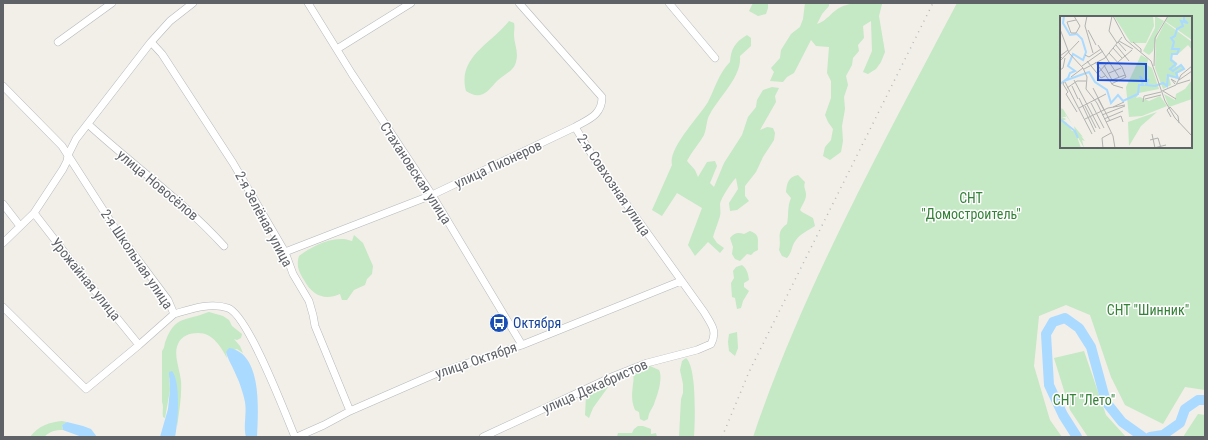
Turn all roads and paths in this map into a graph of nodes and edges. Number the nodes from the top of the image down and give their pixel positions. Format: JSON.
{"nodes":[{"id":1,"x":112,"y":3,"type":"edge"},
{"id":2,"x":193,"y":3,"type":"edge"},
{"id":3,"x":308,"y":3,"type":"edge"},
{"id":4,"x":411,"y":3,"type":"edge"},
{"id":5,"x":519,"y":3,"type":"edge"},
{"id":6,"x":669,"y":3,"type":"edge"},
{"id":7,"x":58,"y":42,"type":"dead end"},
{"id":8,"x":151,"y":42,"type":"junction"},
{"id":9,"x":337,"y":49,"type":"junction"},
{"id":10,"x":715,"y":58,"type":"dead end"},
{"id":11,"x":3,"y":86,"type":"edge"},
{"id":12,"x":89,"y":125,"type":"junction"},
{"id":13,"x":575,"y":127,"type":"junction"},
{"id":14,"x":68,"y":155,"type":"junction"},
{"id":15,"x":432,"y":195,"type":"junction"},
{"id":16,"x":3,"y":204,"type":"edge"},
{"id":17,"x":34,"y":213,"type":"junction"},
{"id":18,"x":20,"y":226,"type":"junction"},
{"id":19,"x":3,"y":243,"type":"edge"},
{"id":20,"x":224,"y":246,"type":"dead end"},
{"id":21,"x":285,"y":252,"type":"junction"},
{"id":22,"x":681,"y":281,"type":"junction"},
{"id":23,"x":3,"y":308,"type":"edge"},
{"id":24,"x":174,"y":314,"type":"junction"},
{"id":25,"x":711,"y":344,"type":"joint"},
{"id":26,"x":139,"y":345,"type":"junction"},
{"id":27,"x":522,"y":345,"type":"junction"},
{"id":28,"x":350,"y":411,"type":"junction"},
{"id":29,"x":296,"y":437,"type":"edge"},
{"id":30,"x":483,"y":437,"type":"edge"}],
"edges":[{"from":1,"to":7,"type":"street"},
{"from":2,"to":8,"type":"street"},
{"from":3,"to":9,"type":"street","name":"Стахановская улица"},
{"from":4,"to":9,"type":"street"},
{"from":5,"to":13,"type":"street","name":"2-я Совхозная улица"},
{"from":6,"to":10,"type":"street"},
{"from":8,"to":12,"type":"street"},
{"from":8,"to":21,"type":"street","name":"2-я Зелёная улица"},
{"from":9,"to":15,"type":"street","name":"Стахановская улица"},
{"from":11,"to":14,"type":"street","name":"2-я Школьная улица"},
{"from":12,"to":14,"type":"street"},
{"from":12,"to":20,"type":"street","name":"улица Новосёлов"},
{"from":13,"to":15,"type":"street","name":"улица Пионеров"},
{"from":13,"to":22,"type":"street","name":"2-я Совхозная улица"},
{"from":14,"to":17,"type":"street"},
{"from":14,"to":24,"type":"street","name":"2-я Школьная улица"},
{"from":15,"to":21,"type":"street","name":"улица Пионеров"},
{"from":15,"to":27,"type":"street","name":"Стахановская улица"},
{"from":16,"to":18,"type":"street"},
{"from":17,"to":18,"type":"street"},
{"from":17,"to":26,"type":"street","name":"Урожайная улица"},
{"from":18,"to":19,"type":"street"},
{"from":21,"to":28,"type":"street","name":"2-я Зелёная улица"},
{"from":22,"to":25,"type":"street","name":"2-я Совхозная улица"},
{"from":22,"to":27,"type":"street","name":"улица Октября"},
{"from":23,"to":26,"type":"street"},
{"from":24,"to":26,"type":"street"},
{"from":24,"to":29,"type":"street","name":"2-я Школьная улица"},
{"from":25,"to":30,"type":"street","name":"улица Декабристов"},
{"from":27,"to":28,"type":"street","name":"улица Октября"},
{"from":28,"to":29,"type":"street","name":"улица Октября"}]}
